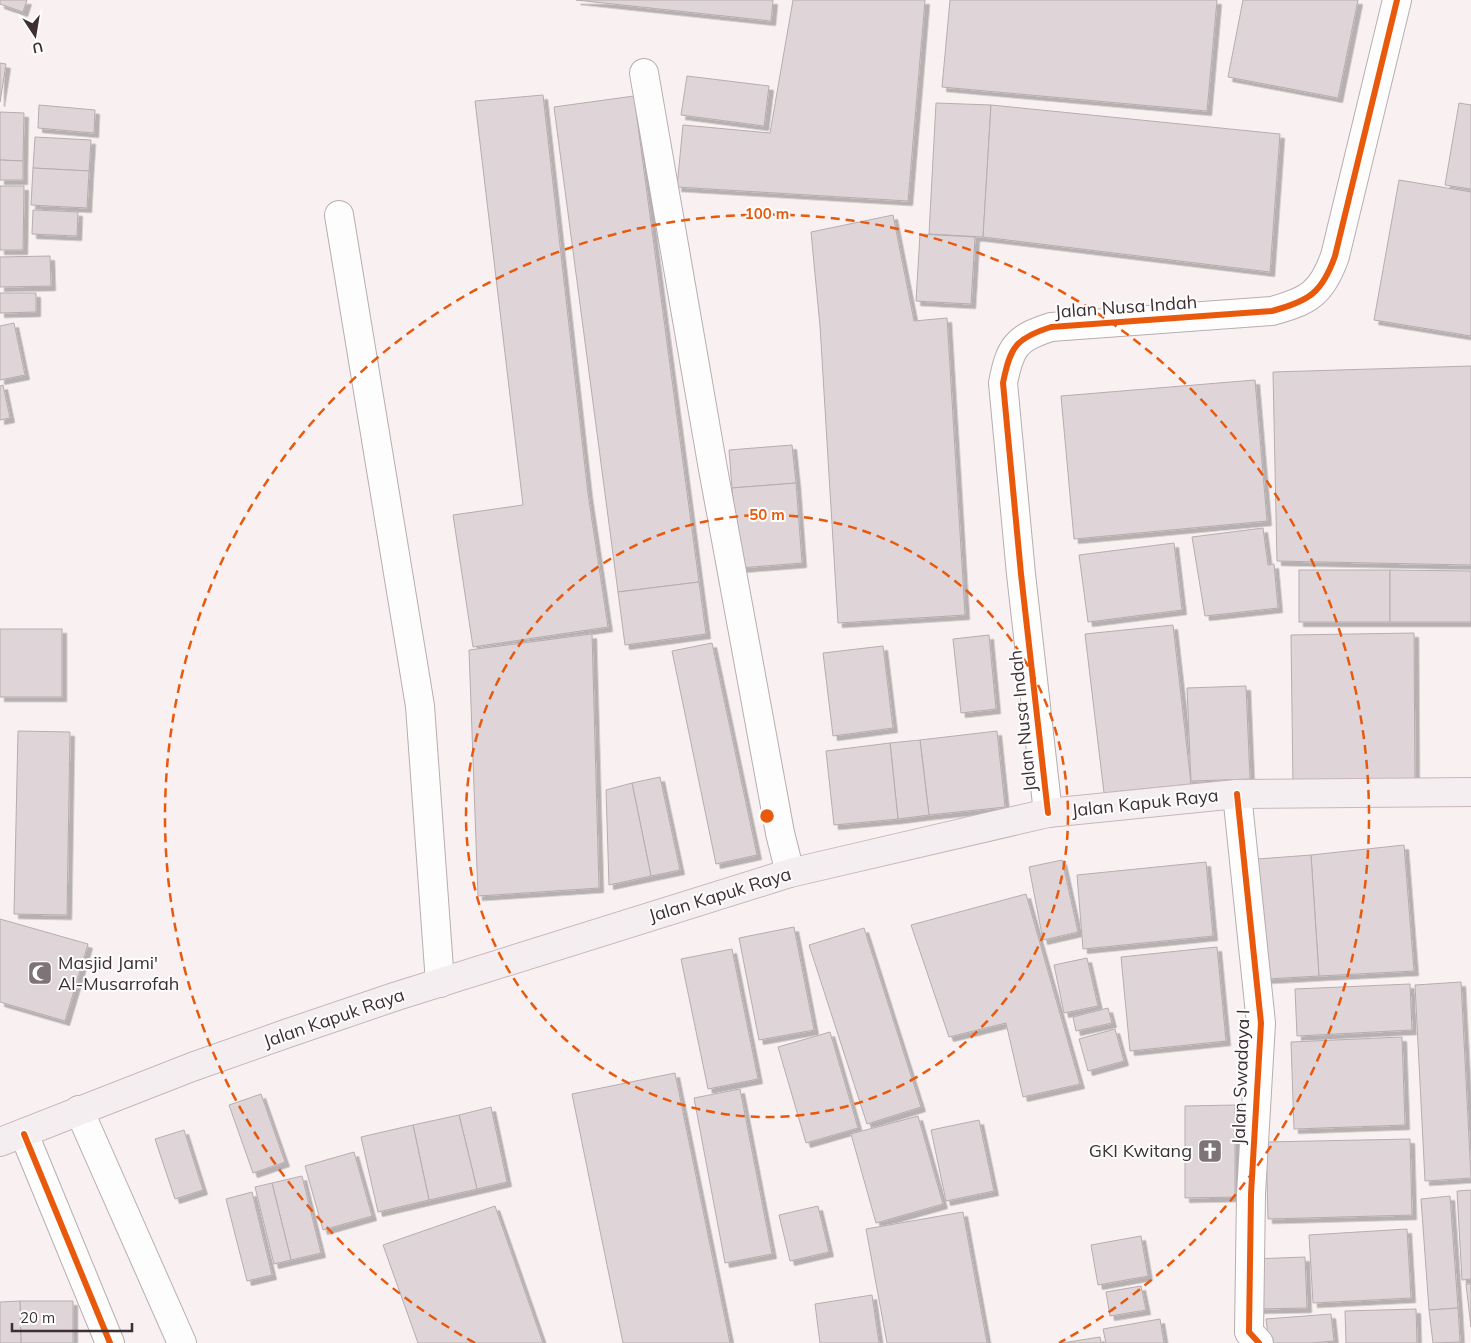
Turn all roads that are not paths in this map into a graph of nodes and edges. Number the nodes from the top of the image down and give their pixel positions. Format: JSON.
{"nodes":[{"id":1,"x":1397,"y":0,"type":"edge"},
{"id":2,"x":644,"y":73,"type":"dead end"},
{"id":3,"x":339,"y":215,"type":"dead end"},
{"id":4,"x":1471,"y":792,"type":"edge"},
{"id":5,"x":1237,"y":794,"type":"junction"},
{"id":6,"x":1048,"y":813,"type":"junction"},
{"id":7,"x":790,"y":873,"type":"junction"},
{"id":8,"x":440,"y":983,"type":"junction"},
{"id":9,"x":79,"y":1110,"type":"junction"},
{"id":10,"x":12,"y":1138,"type":"edge"},
{"id":11,"x":1254,"y":1337,"type":"edge"},
{"id":12,"x":110,"y":1343,"type":"edge"},
{"id":13,"x":182,"y":1343,"type":"edge"}],
"edges":[{"from":1,"to":6,"type":"street","name":"Jalan Nusa Indah"},
{"from":2,"to":7,"type":"street"},
{"from":3,"to":8,"type":"street"},
{"from":4,"to":5,"type":"main road","name":"Jalan Kapuk Raya"},
{"from":5,"to":6,"type":"main road","name":"Jalan Kapuk Raya"},
{"from":5,"to":11,"type":"street","name":"Jalan Swadaya I"},
{"from":6,"to":7,"type":"main road","name":"Jalan Kapuk Raya"},
{"from":7,"to":8,"type":"main road","name":"Jalan Kapuk Raya"},
{"from":8,"to":9,"type":"main road","name":"Jalan Kapuk Raya"},
{"from":9,"to":10,"type":"main road","name":"Jalan Kapuk Raya"},
{"from":9,"to":13,"type":"street"},
{"from":10,"to":12,"type":"street"}]}
